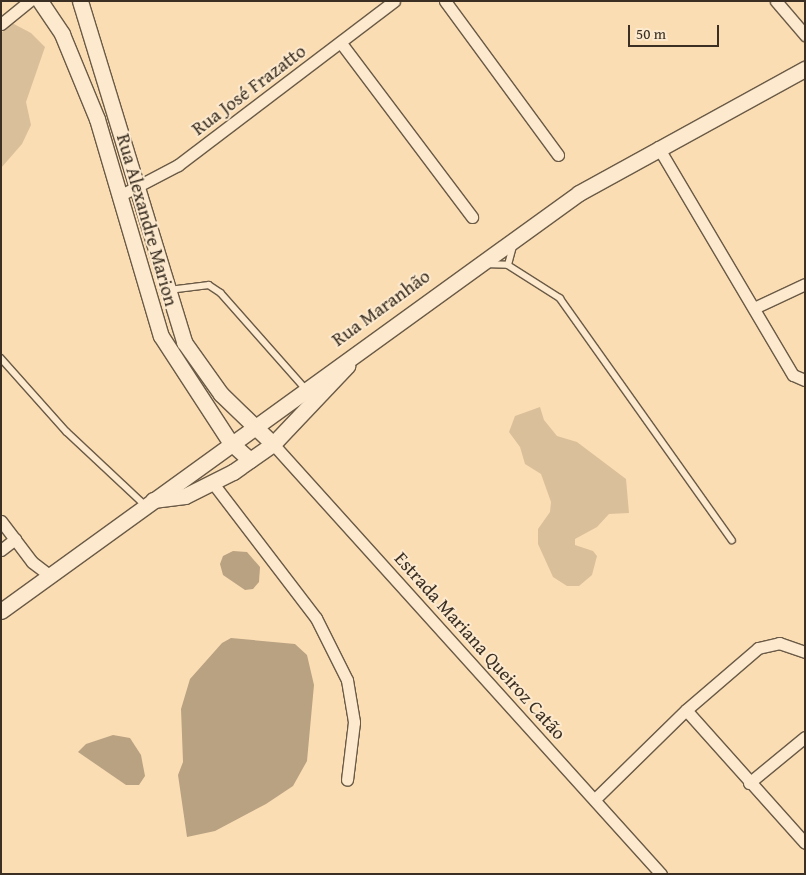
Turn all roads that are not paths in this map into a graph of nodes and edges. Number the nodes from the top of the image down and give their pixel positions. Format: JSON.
{"nodes":[{"id":1,"x":28,"y":1,"type":"edge"},
{"id":2,"x":40,"y":1,"type":"edge"},
{"id":3,"x":80,"y":1,"type":"edge"},
{"id":4,"x":394,"y":1,"type":"edge"},
{"id":5,"x":445,"y":1,"type":"edge"},
{"id":6,"x":776,"y":1,"type":"edge"},
{"id":7,"x":1,"y":24,"type":"edge"},
{"id":8,"x":805,"y":35,"type":"edge"},
{"id":9,"x":341,"y":43,"type":"junction"},
{"id":10,"x":805,"y":69,"type":"edge"},
{"id":11,"x":658,"y":148,"type":"junction"},
{"id":12,"x":558,"y":155,"type":"dead end"},
{"id":13,"x":139,"y":189,"type":"junction"},
{"id":14,"x":119,"y":196,"type":"junction"},
{"id":15,"x":472,"y":217,"type":"dead end"},
{"id":16,"x":515,"y":236,"type":"junction"},
{"id":17,"x":477,"y":263,"type":"junction"},
{"id":18,"x":508,"y":266,"type":"junction"},
{"id":19,"x":805,"y":284,"type":"edge"},
{"id":20,"x":169,"y":290,"type":"junction"},
{"id":21,"x":754,"y":308,"type":"junction"},
{"id":22,"x":370,"y":341,"type":"junction"},
{"id":23,"x":1,"y":358,"type":"edge"},
{"id":24,"x":805,"y":380,"type":"edge"},
{"id":25,"x":305,"y":388,"type":"junction"},
{"id":26,"x":253,"y":426,"type":"junction"},
{"id":27,"x":230,"y":442,"type":"junction"},
{"id":28,"x":273,"y":444,"type":"junction"},
{"id":29,"x":250,"y":460,"type":"junction"},
{"id":30,"x":212,"y":482,"type":"junction"},
{"id":31,"x":147,"y":502,"type":"junction"},
{"id":32,"x":1,"y":521,"type":"edge"},
{"id":33,"x":15,"y":539,"type":"junction"},
{"id":34,"x":732,"y":540,"type":"dead end"},
{"id":35,"x":1,"y":550,"type":"edge"},
{"id":36,"x":48,"y":574,"type":"junction"},
{"id":37,"x":1,"y":611,"type":"edge"},
{"id":38,"x":805,"y":652,"type":"edge"},
{"id":39,"x":686,"y":710,"type":"junction"},
{"id":40,"x":805,"y":736,"type":"edge"},
{"id":41,"x":347,"y":780,"type":"dead end"},
{"id":42,"x":749,"y":783,"type":"junction"},
{"id":43,"x":595,"y":799,"type":"junction"},
{"id":44,"x":805,"y":843,"type":"edge"},
{"id":45,"x":661,"y":874,"type":"edge"}],
"edges":[{"from":1,"to":7,"type":"street"},
{"from":2,"to":14,"type":"main road","name":"Rua Alexandre Marion"},
{"from":3,"to":13,"type":"main road","name":"Rua Alexandre Marion"},
{"from":4,"to":9,"type":"street","name":"Rua José Frazatto"},
{"from":5,"to":12,"type":"street"},
{"from":6,"to":8,"type":"street"},
{"from":9,"to":13,"type":"street","name":"Rua José Frazatto"},
{"from":9,"to":15,"type":"street"},
{"from":10,"to":11,"type":"main road","name":"Rua Maranhão"},
{"from":11,"to":16,"type":"main road","name":"Rua Maranhão"},
{"from":11,"to":21,"type":"street"},
{"from":13,"to":14,"type":"street","name":"Rua José Frazatto"},
{"from":13,"to":20,"type":"main road","name":"Rua Alexandre Marion"},
{"from":14,"to":27,"type":"main road","name":"Rua Alexandre Marion"},
{"from":16,"to":17,"type":"main road","name":"Rua Maranhão"},
{"from":16,"to":18,"type":"lane"},
{"from":17,"to":18,"type":"lane"},
{"from":17,"to":22,"type":"main road","name":"Rua Maranhão"},
{"from":18,"to":34,"type":"lane"},
{"from":19,"to":21,"type":"street"},
{"from":20,"to":25,"type":"lane"},
{"from":20,"to":26,"type":"main road","name":"Rua Alexandre Marion"},
{"from":21,"to":24,"type":"street"},
{"from":22,"to":25,"type":"main road","name":"Rua Maranhão"},
{"from":22,"to":28,"type":"main road"},
{"from":23,"to":31,"type":"lane"},
{"from":25,"to":26,"type":"main road","name":"Rua Maranhão"},
{"from":26,"to":27,"type":"main road","name":"Rua Maranhão"},
{"from":26,"to":28,"type":"main road","name":"Rua Alexandre Marion"},
{"from":27,"to":29,"type":"main road","name":"Rua Alexandre Marion"},
{"from":27,"to":31,"type":"main road","name":"Rua Maranhão"},
{"from":28,"to":29,"type":"main road"},
{"from":28,"to":43,"type":"street","name":"Estrada Mariana Queiroz Catão"},
{"from":29,"to":30,"type":"main road"},
{"from":30,"to":31,"type":"main road"},
{"from":30,"to":41,"type":"street"},
{"from":31,"to":36,"type":"main road","name":"Rua Maranhão"},
{"from":32,"to":33,"type":"street"},
{"from":33,"to":35,"type":"street"},
{"from":33,"to":36,"type":"street"},
{"from":36,"to":37,"type":"main road","name":"Rua Maranhão"},
{"from":38,"to":39,"type":"street"},
{"from":39,"to":42,"type":"street"},
{"from":39,"to":43,"type":"street"},
{"from":40,"to":42,"type":"street"},
{"from":42,"to":44,"type":"street"},
{"from":43,"to":45,"type":"street","name":"Estrada Mariana Queiroz Catão"}]}
